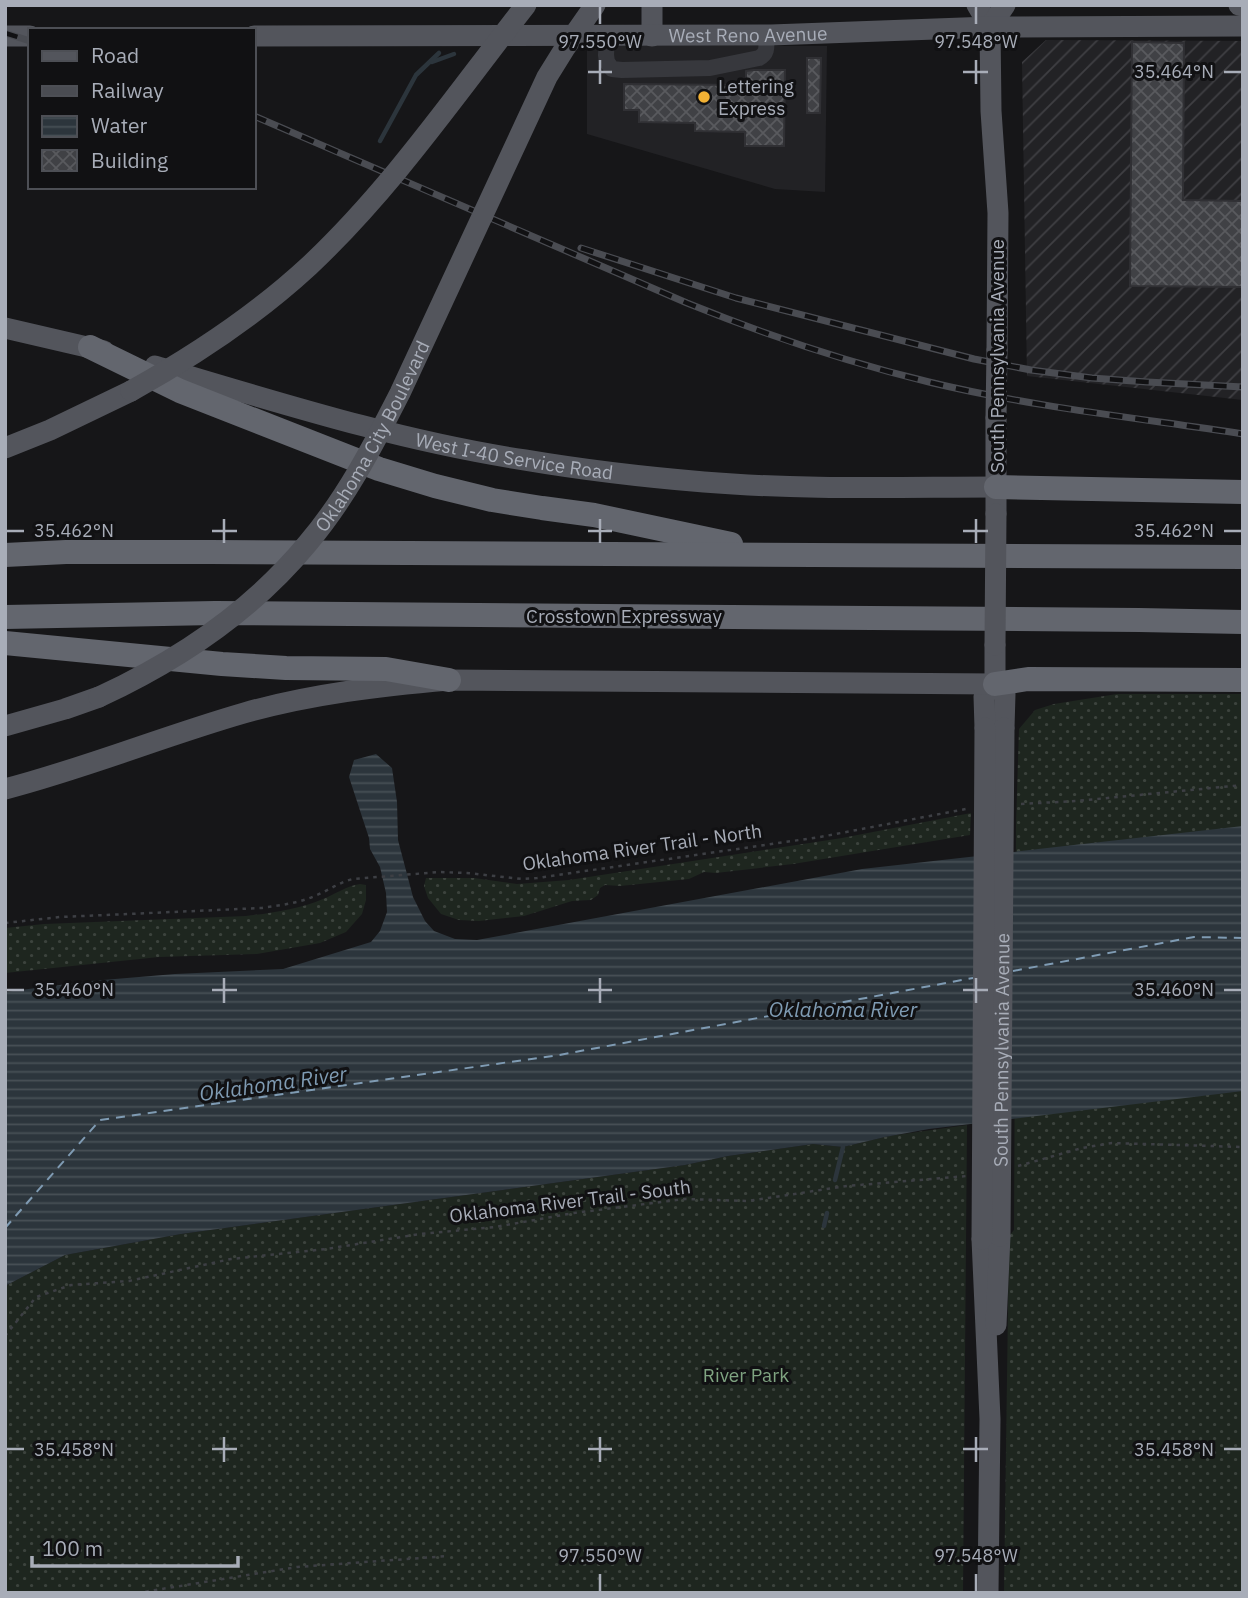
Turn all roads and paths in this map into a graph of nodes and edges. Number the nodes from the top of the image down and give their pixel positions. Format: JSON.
{"nodes":[{"id":1,"x":527,"y":5,"type":"edge"},
{"id":2,"x":595,"y":5,"type":"edge"},
{"id":3,"x":652,"y":5,"type":"edge"},
{"id":4,"x":977,"y":5,"type":"edge"},
{"id":5,"x":1005,"y":5,"type":"edge"},
{"id":6,"x":1243,"y":26,"type":"edge"},
{"id":7,"x":990,"y":27,"type":"junction"},
{"id":8,"x":765,"y":35,"type":"junction"},
{"id":9,"x":5,"y":36,"type":"edge"},
{"id":10,"x":28,"y":36,"type":"edge"},
{"id":11,"x":256,"y":36,"type":"edge"},
{"id":12,"x":607,"y":36,"type":"junction"},
{"id":13,"x":652,"y":36,"type":"junction"},
{"id":14,"x":5,"y":328,"type":"edge"},
{"id":15,"x":90,"y":347,"type":"junction"},
{"id":16,"x":5,"y":448,"type":"edge"},
{"id":17,"x":996,"y":487,"type":"junction"},
{"id":18,"x":1243,"y":492,"type":"edge"},
{"id":19,"x":5,"y":555,"type":"edge"},
{"id":20,"x":780,"y":555,"type":"junction"},
{"id":21,"x":1243,"y":557,"type":"edge"},
{"id":22,"x":5,"y":617,"type":"edge"},
{"id":23,"x":1243,"y":622,"type":"edge"},
{"id":24,"x":5,"y":643,"type":"edge"},
{"id":25,"x":449,"y":680,"type":"junction"},
{"id":26,"x":1243,"y":680,"type":"edge"},
{"id":27,"x":995,"y":684,"type":"junction"},
{"id":28,"x":5,"y":726,"type":"edge"},
{"id":29,"x":1243,"y":785,"type":"edge"},
{"id":30,"x":5,"y":789,"type":"edge"},
{"id":31,"x":1016,"y":804,"type":"dead end"},
{"id":32,"x":967,"y":809,"type":"dead end"},
{"id":33,"x":5,"y":923,"type":"edge"},
{"id":34,"x":1243,"y":1147,"type":"edge"},
{"id":35,"x":1015,"y":1166,"type":"dead end"},
{"id":36,"x":966,"y":1177,"type":"dead end"},
{"id":37,"x":5,"y":1336,"type":"edge"},
{"id":38,"x":448,"y":1556,"type":"dead end"},
{"id":39,"x":137,"y":1593,"type":"edge"},
{"id":40,"x":988,"y":1593,"type":"edge"}],
"edges":[{"from":1,"to":16,"type":"main road","bridge":true},
{"from":2,"to":28,"type":"main road","name":"Oklahoma City Boulevard","bridge":true},
{"from":3,"to":13,"type":"main road"},
{"from":4,"to":7,"type":"main road","name":"South Pennsylvania Avenue"},
{"from":5,"to":7,"type":"main road"},
{"from":6,"to":7,"type":"main road","name":"West Reno Avenue"},
{"from":7,"to":8,"type":"main road","name":"West Reno Avenue"},
{"from":7,"to":17,"type":"main road","name":"South Pennsylvania Avenue","bridge":true},
{"from":8,"to":12,"type":"lane"},
{"from":8,"to":13,"type":"main road","name":"West Reno Avenue"},
{"from":9,"to":10,"type":"main road"},
{"from":11,"to":12,"type":"main road","name":"West Reno Avenue"},
{"from":12,"to":13,"type":"main road","name":"West Reno Avenue"},
{"from":14,"to":15,"type":"main road","name":"West I-40 Service Road"},
{"from":15,"to":17,"type":"main road","name":"West I-40 Service Road"},
{"from":15,"to":20,"type":"highway"},
{"from":17,"to":18,"type":"highway"},
{"from":17,"to":27,"type":"main road","name":"South Pennsylvania Avenue","bridge":true},
{"from":19,"to":20,"type":"highway"},
{"from":20,"to":21,"type":"highway"},
{"from":22,"to":23,"type":"highway","name":"Crosstown Expressway"},
{"from":24,"to":25,"type":"highway"},
{"from":25,"to":27,"type":"main road"},
{"from":25,"to":30,"type":"main road"},
{"from":26,"to":27,"type":"highway"},
{"from":27,"to":40,"type":"main road","name":"South Pennsylvania Avenue","bridge":true},
{"from":29,"to":31,"type":"path"},
{"from":32,"to":33,"type":"path","name":"Oklahoma River Trail - North"},
{"from":34,"to":35,"type":"path"},
{"from":36,"to":37,"type":"path","name":"Oklahoma River Trail - South"},
{"from":38,"to":39,"type":"path"}]}
